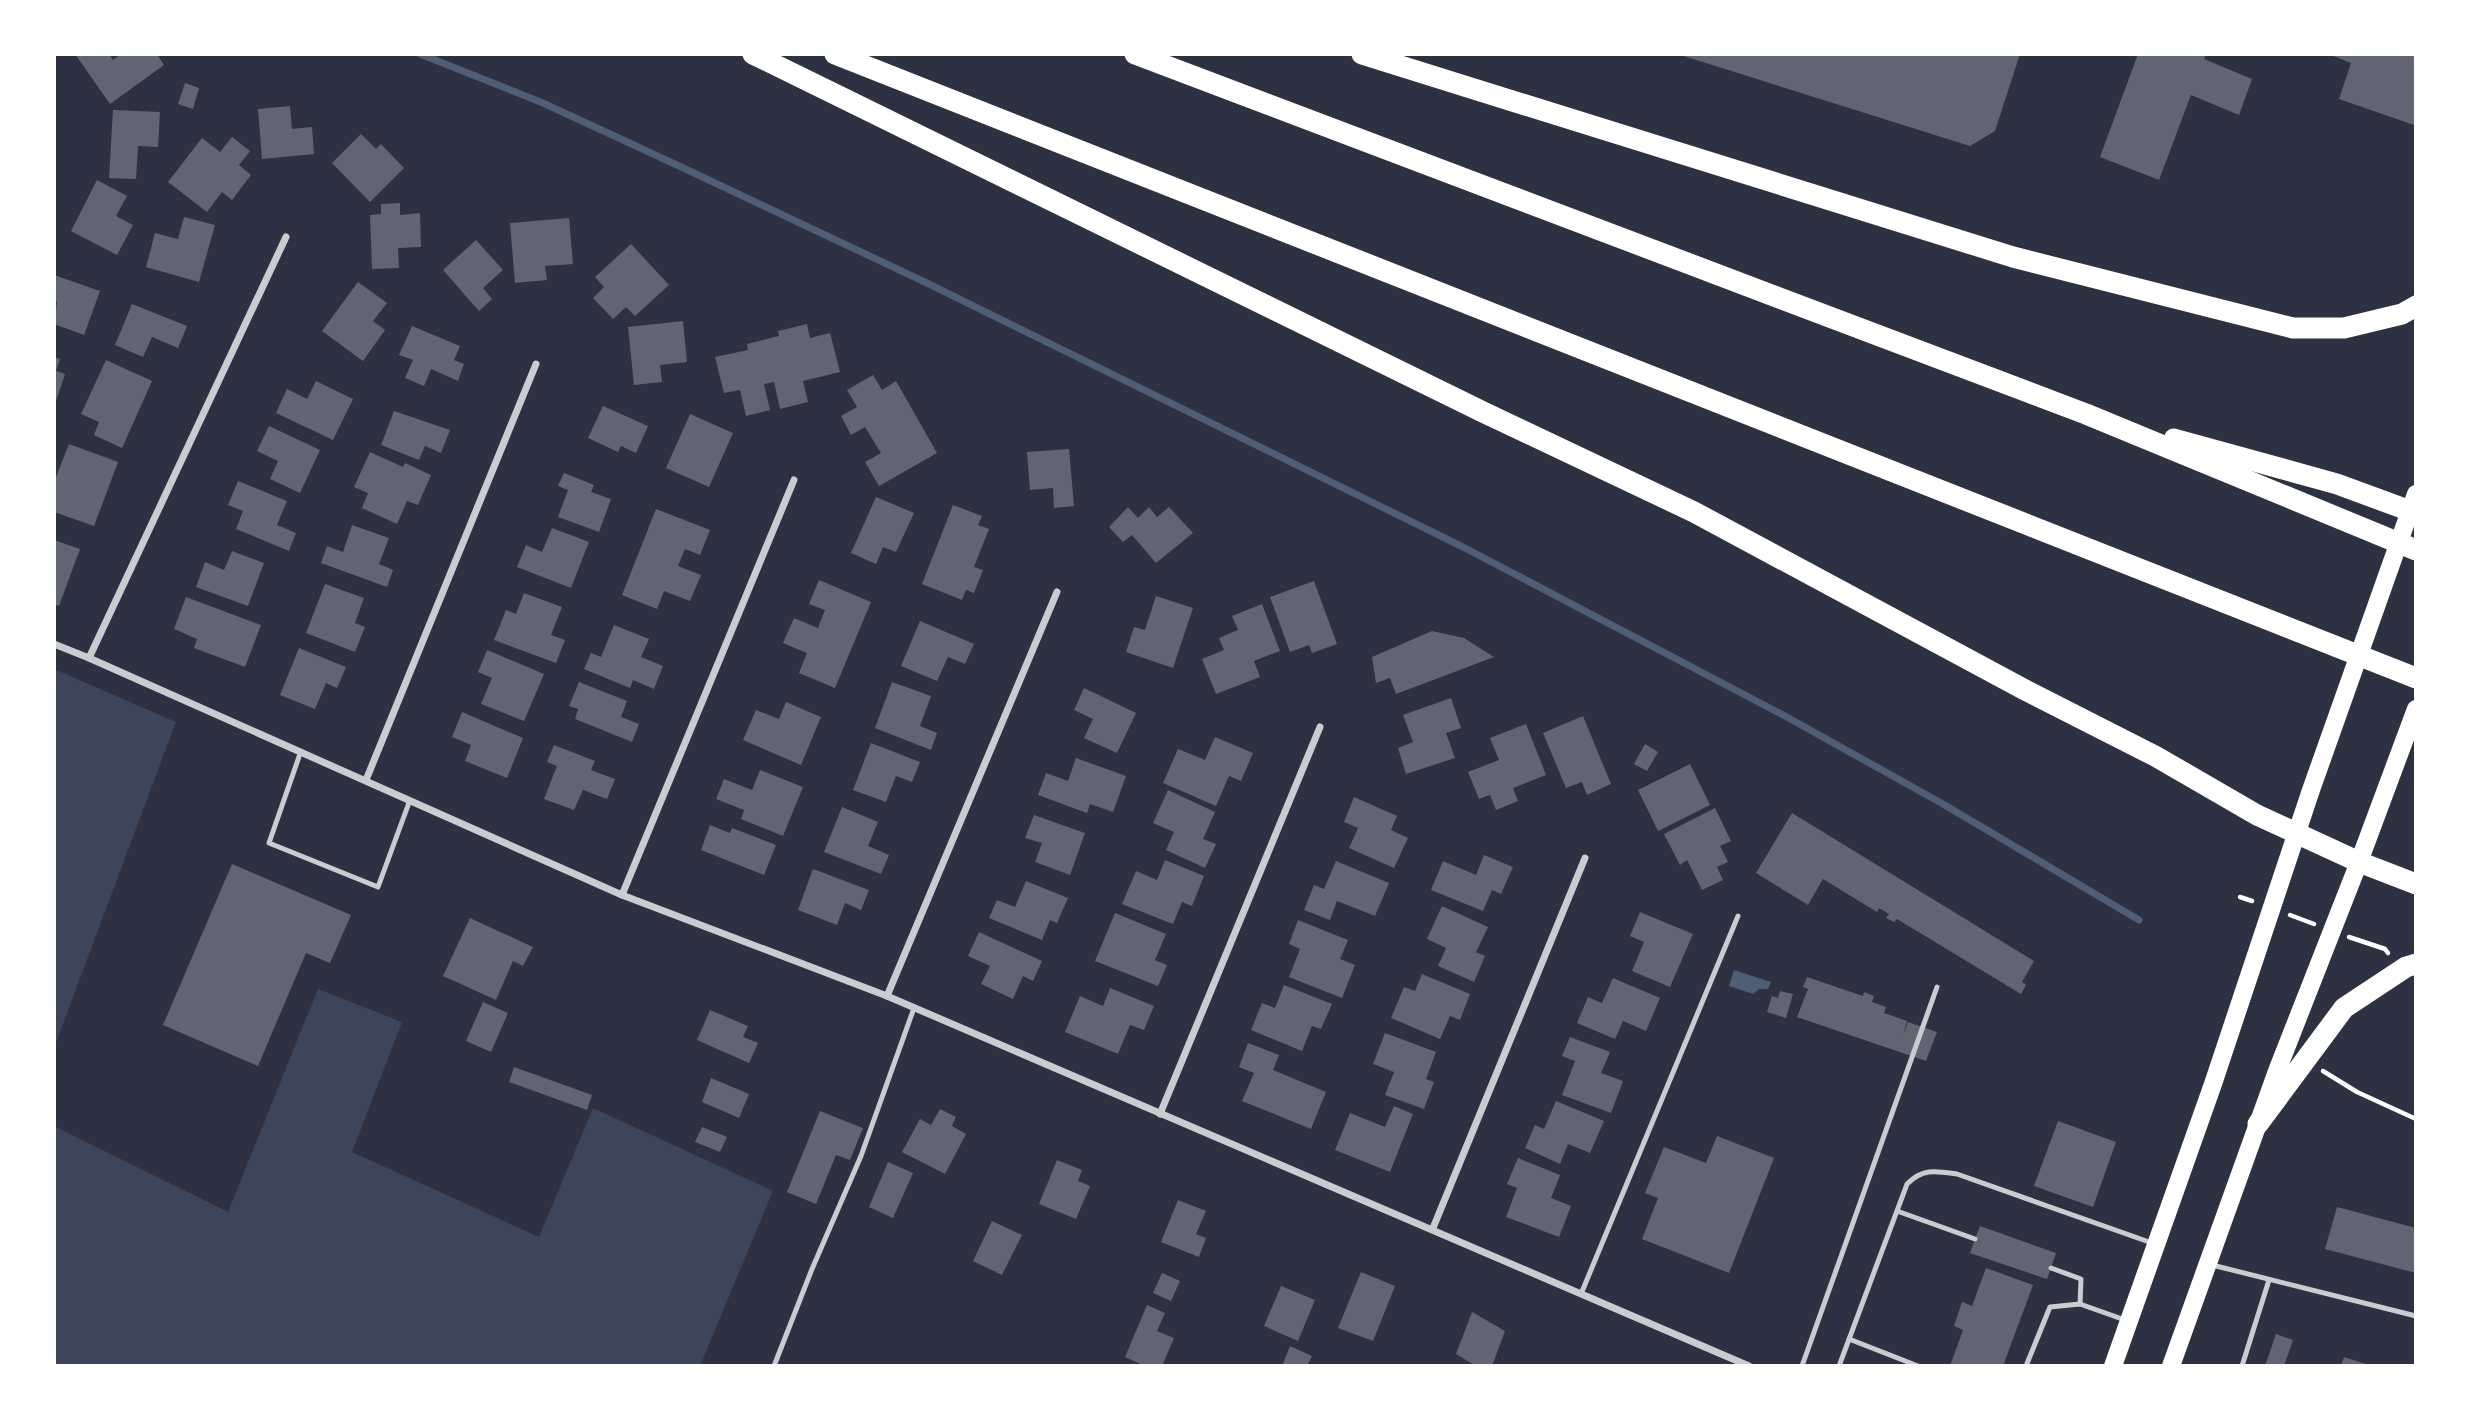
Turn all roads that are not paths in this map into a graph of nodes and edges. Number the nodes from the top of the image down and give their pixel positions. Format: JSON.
{"nodes":[{"id":1,"x":753,"y":54,"type":"edge"},
{"id":2,"x":835,"y":54,"type":"edge"},
{"id":3,"x":1135,"y":54,"type":"edge"},
{"id":4,"x":1362,"y":54,"type":"edge"},
{"id":5,"x":286,"y":237,"type":"dead end"},
{"id":6,"x":2416,"y":306,"type":"edge"},
{"id":7,"x":536,"y":363,"type":"dead end"},
{"id":8,"x":2086,"y":414,"type":"junction"},
{"id":9,"x":794,"y":480,"type":"dead end"},
{"id":10,"x":2416,"y":494,"type":"edge"},
{"id":11,"x":2416,"y":513,"type":"edge"},
{"id":12,"x":2416,"y":550,"type":"edge"},
{"id":13,"x":1057,"y":593,"type":"dead end"},
{"id":14,"x":54,"y":644,"type":"edge"},
{"id":15,"x":89,"y":658,"type":"junction"},
{"id":16,"x":2416,"y":678,"type":"edge"},
{"id":17,"x":2416,"y":709,"type":"edge"},
{"id":18,"x":1320,"y":727,"type":"dead end"},
{"id":19,"x":301,"y":751,"type":"junction"},
{"id":20,"x":366,"y":780,"type":"junction"},
{"id":21,"x":410,"y":800,"type":"junction"},
{"id":22,"x":2296,"y":834,"type":"junction"},
{"id":23,"x":1585,"y":858,"type":"dead end"},
{"id":24,"x":2359,"y":862,"type":"junction"},
{"id":25,"x":2416,"y":884,"type":"edge"},
{"id":26,"x":622,"y":895,"type":"junction"},
{"id":27,"x":1738,"y":916,"type":"dead end"},
{"id":28,"x":2416,"y":964,"type":"edge"},
{"id":29,"x":1937,"y":987,"type":"dead end"},
{"id":30,"x":887,"y":996,"type":"junction"},
{"id":31,"x":915,"y":1008,"type":"junction"},
{"id":32,"x":1160,"y":1114,"type":"junction"},
{"id":33,"x":2258,"y":1124,"type":"junction"},
{"id":34,"x":1897,"y":1211,"type":"junction"},
{"id":35,"x":1433,"y":1228,"type":"junction"},
{"id":36,"x":1975,"y":1239,"type":"dead end"},
{"id":37,"x":2156,"y":1245,"type":"junction"},
{"id":38,"x":2208,"y":1264,"type":"junction"},
{"id":39,"x":2051,"y":1268,"type":"dead end"},
{"id":40,"x":2269,"y":1280,"type":"junction"},
{"id":41,"x":1581,"y":1294,"type":"junction"},
{"id":42,"x":2080,"y":1304,"type":"junction"},
{"id":43,"x":2416,"y":1316,"type":"edge"},
{"id":44,"x":2129,"y":1321,"type":"junction"},
{"id":45,"x":1849,"y":1339,"type":"junction"},
{"id":46,"x":774,"y":1366,"type":"edge"},
{"id":47,"x":1749,"y":1366,"type":"edge"},
{"id":48,"x":1801,"y":1366,"type":"edge"},
{"id":49,"x":1839,"y":1366,"type":"edge"},
{"id":50,"x":1918,"y":1366,"type":"edge"},
{"id":51,"x":2026,"y":1366,"type":"edge"},
{"id":52,"x":2113,"y":1366,"type":"edge"},
{"id":53,"x":2171,"y":1366,"type":"edge"},
{"id":54,"x":2242,"y":1366,"type":"edge"}],
"edges":[{"from":1,"to":22,"type":"highway"},
{"from":2,"to":16,"type":"highway"},
{"from":3,"to":8,"type":"highway"},
{"from":4,"to":6,"type":"highway"},
{"from":5,"to":15,"type":"street"},
{"from":7,"to":20,"type":"street"},
{"from":8,"to":11,"type":"highway"},
{"from":8,"to":12,"type":"highway"},
{"from":9,"to":26,"type":"street"},
{"from":10,"to":22,"type":"main road"},
{"from":13,"to":30,"type":"street"},
{"from":14,"to":15,"type":"street"},
{"from":15,"to":19,"type":"street"},
{"from":17,"to":24,"type":"main road"},
{"from":18,"to":32,"type":"street"},
{"from":19,"to":20,"type":"street"},
{"from":19,"to":21,"type":"lane"},
{"from":20,"to":21,"type":"street"},
{"from":21,"to":26,"type":"street"},
{"from":22,"to":24,"type":"highway"},
{"from":22,"to":37,"type":"main road"},
{"from":23,"to":35,"type":"street"},
{"from":24,"to":25,"type":"highway"},
{"from":24,"to":33,"type":"main road"},
{"from":26,"to":30,"type":"street"},
{"from":27,"to":41,"type":"lane"},
{"from":28,"to":33,"type":"highway"},
{"from":29,"to":48,"type":"lane"},
{"from":30,"to":31,"type":"street"},
{"from":31,"to":32,"type":"street"},
{"from":31,"to":46,"type":"lane"},
{"from":32,"to":35,"type":"street"},
{"from":33,"to":38,"type":"main road"},
{"from":34,"to":36,"type":"lane"},
{"from":34,"to":37,"type":"lane"},
{"from":34,"to":45,"type":"lane"},
{"from":35,"to":41,"type":"street"},
{"from":37,"to":44,"type":"main road"},
{"from":38,"to":40,"type":"lane"},
{"from":38,"to":53,"type":"main road"},
{"from":39,"to":42,"type":"lane"},
{"from":40,"to":43,"type":"lane"},
{"from":40,"to":54,"type":"lane"},
{"from":41,"to":47,"type":"street"},
{"from":42,"to":44,"type":"lane"},
{"from":42,"to":51,"type":"lane"},
{"from":44,"to":52,"type":"main road"},
{"from":45,"to":49,"type":"lane"},
{"from":45,"to":50,"type":"lane"}]}
